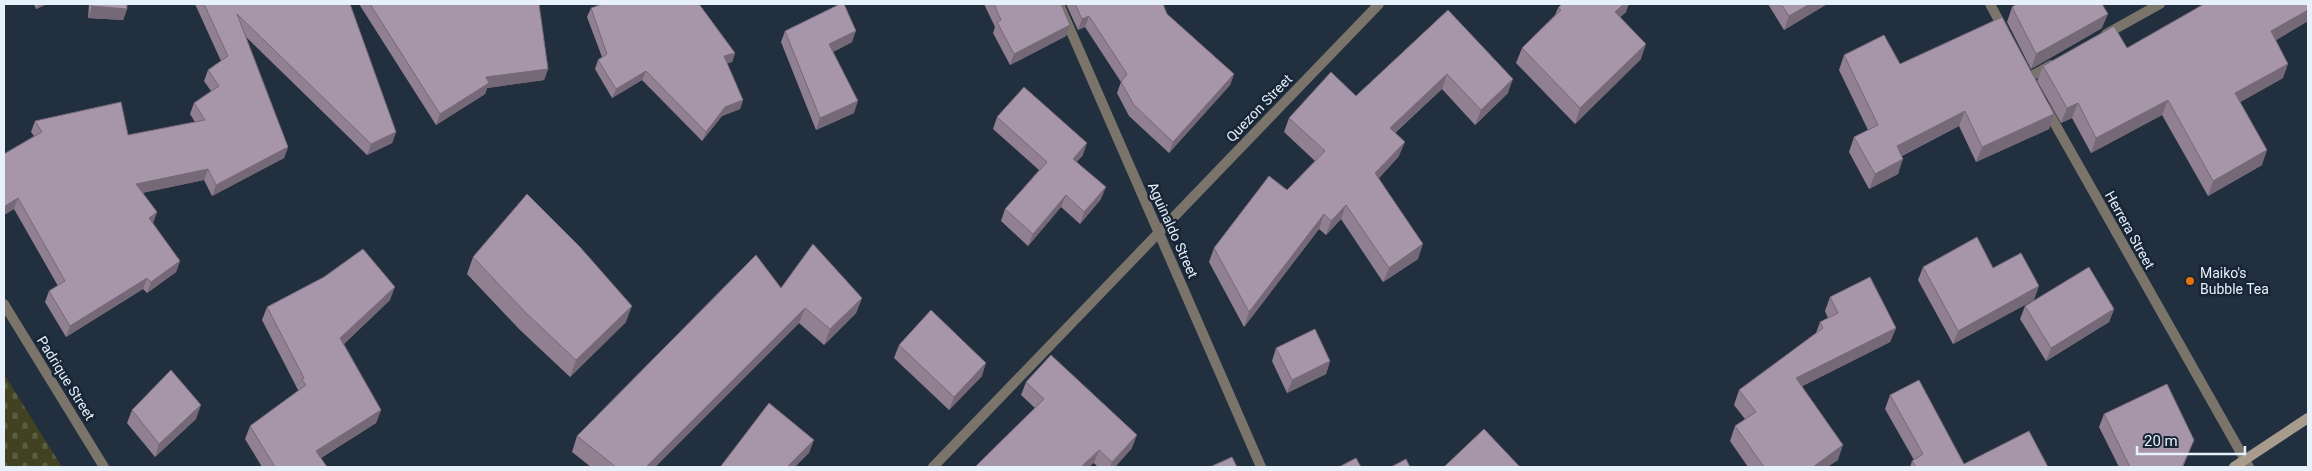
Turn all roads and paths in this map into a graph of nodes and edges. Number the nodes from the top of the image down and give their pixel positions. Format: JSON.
{"nodes":[{"id":1,"x":1059,"y":4,"type":"edge"},
{"id":2,"x":1379,"y":4,"type":"edge"},
{"id":3,"x":1990,"y":4,"type":"edge"},
{"id":4,"x":2160,"y":4,"type":"edge"},
{"id":5,"x":2007,"y":36,"type":"edge"},
{"id":6,"x":2094,"y":41,"type":"edge"},
{"id":7,"x":2061,"y":59,"type":"edge"},
{"id":8,"x":1160,"y":232,"type":"junction"},
{"id":9,"x":4,"y":304,"type":"edge"},
{"id":10,"x":2308,"y":418,"type":"edge"},
{"id":11,"x":2247,"y":464,"type":"edge"},
{"id":12,"x":104,"y":467,"type":"edge"},
{"id":13,"x":933,"y":467,"type":"edge"},
{"id":14,"x":1262,"y":467,"type":"edge"},
{"id":15,"x":2234,"y":467,"type":"edge"}],
"edges":[{"from":1,"to":8,"type":"street","name":"Aguinaldo Street"},
{"from":2,"to":8,"type":"street","name":"Quezon Street"},
{"from":3,"to":5,"type":"street"},
{"from":4,"to":6,"type":"street"},
{"from":7,"to":11,"type":"street","name":"Herrera Street"},
{"from":8,"to":13,"type":"street","name":"Quezon Street"},
{"from":8,"to":14,"type":"street","name":"Aguinaldo Street"},
{"from":9,"to":12,"type":"street","name":"Padrique Street"},
{"from":10,"to":11,"type":"main road"},
{"from":11,"to":15,"type":"main road"}]}
